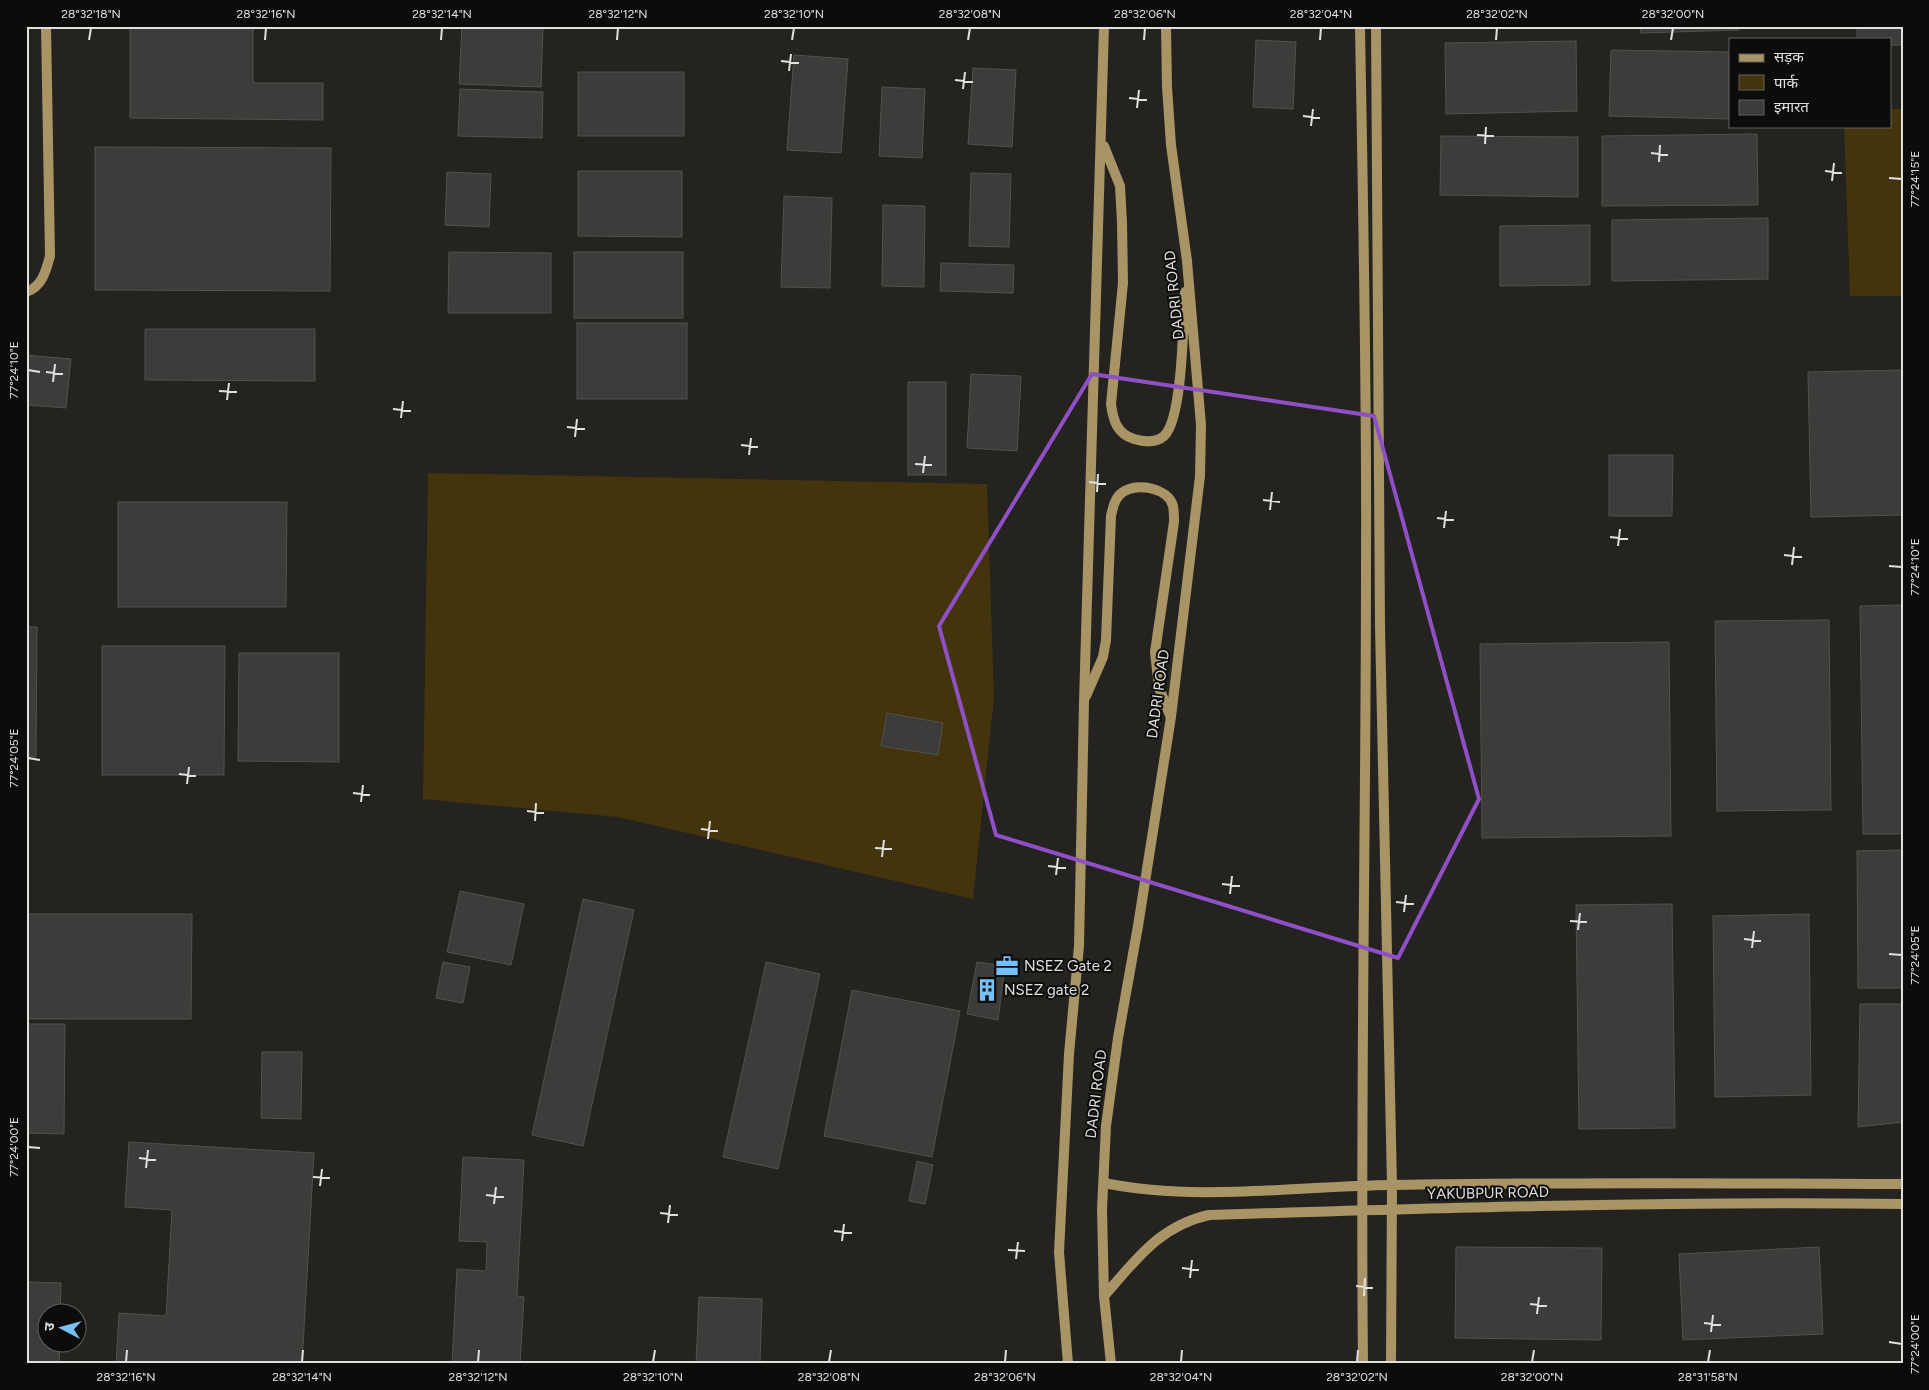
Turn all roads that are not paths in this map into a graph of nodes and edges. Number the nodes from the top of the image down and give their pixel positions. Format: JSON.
{"nodes":[{"id":1,"x":46,"y":26,"type":"edge"},
{"id":2,"x":1104,"y":26,"type":"edge"},
{"id":3,"x":1166,"y":26,"type":"edge"},
{"id":4,"x":1360,"y":26,"type":"edge"},
{"id":5,"x":1376,"y":26,"type":"edge"},
{"id":6,"x":1102,"y":141,"type":"junction"},
{"id":7,"x":1187,"y":261,"type":"junction"},
{"id":8,"x":26,"y":292,"type":"edge"},
{"id":9,"x":1084,"y":702,"type":"junction"},
{"id":10,"x":1171,"y":717,"type":"junction"},
{"id":11,"x":1104,"y":1183,"type":"junction"},
{"id":12,"x":1903,"y":1184,"type":"edge"},
{"id":13,"x":1392,"y":1185,"type":"junction"},
{"id":14,"x":1361,"y":1186,"type":"junction"},
{"id":15,"x":1903,"y":1204,"type":"edge"},
{"id":16,"x":1392,"y":1209,"type":"junction"},
{"id":17,"x":1361,"y":1210,"type":"junction"},
{"id":18,"x":1104,"y":1296,"type":"junction"},
{"id":19,"x":1068,"y":1364,"type":"edge"},
{"id":20,"x":1111,"y":1364,"type":"edge"},
{"id":21,"x":1363,"y":1364,"type":"edge"},
{"id":22,"x":1391,"y":1364,"type":"edge"}],
"edges":[{"from":1,"to":8,"type":"street"},
{"from":2,"to":6,"type":"street","name":"DADRI ROAD"},
{"from":3,"to":7,"type":"street","name":"DADRI ROAD"},
{"from":4,"to":14,"type":"street"},
{"from":5,"to":13,"type":"street"},
{"from":6,"to":7,"type":"street"},
{"from":6,"to":9,"type":"street","name":"DADRI ROAD"},
{"from":7,"to":10,"type":"street","name":"DADRI ROAD"},
{"from":9,"to":10,"type":"street"},
{"from":9,"to":19,"type":"street","name":"DADRI ROAD"},
{"from":10,"to":11,"type":"street","name":"DADRI ROAD"},
{"from":11,"to":14,"type":"street","name":"YAKUBPUR ROAD"},
{"from":11,"to":18,"type":"street","name":"DADRI ROAD"},
{"from":12,"to":13,"type":"street","name":"YAKUBPUR ROAD"},
{"from":13,"to":14,"type":"street","name":"YAKUBPUR ROAD"},
{"from":13,"to":16,"type":"street"},
{"from":14,"to":17,"type":"street"},
{"from":15,"to":16,"type":"street","name":"YAKUBPUR ROAD"},
{"from":16,"to":17,"type":"street","name":"YAKUBPUR ROAD"},
{"from":16,"to":22,"type":"street"},
{"from":17,"to":18,"type":"street","name":"YAKUBPUR ROAD"},
{"from":17,"to":21,"type":"street"},
{"from":18,"to":20,"type":"street","name":"DADRI ROAD"}]}
